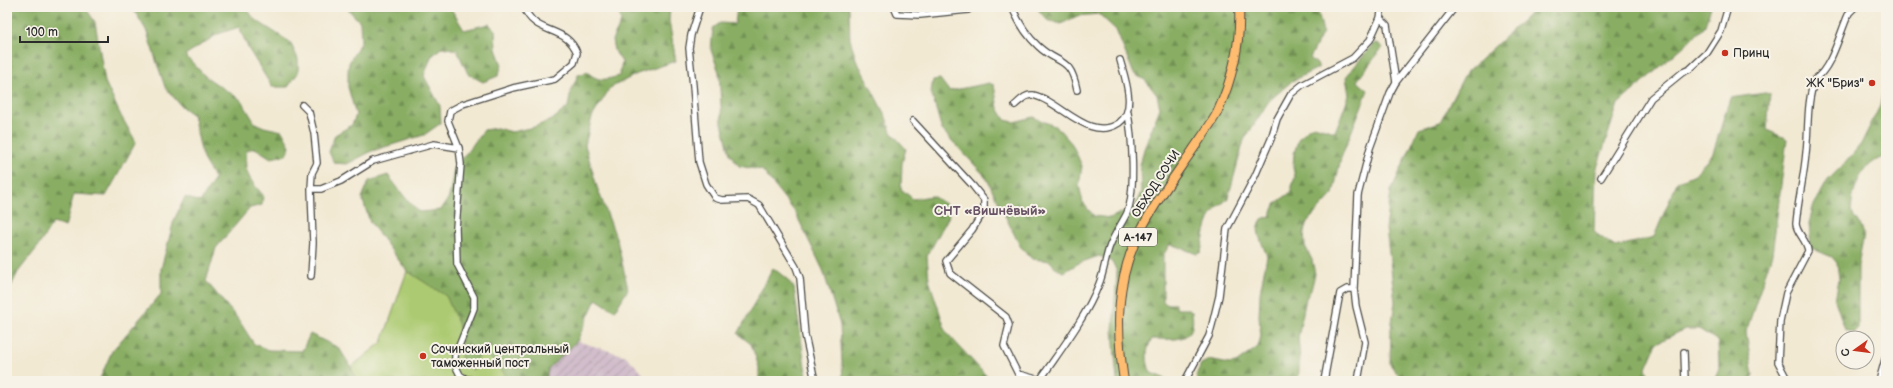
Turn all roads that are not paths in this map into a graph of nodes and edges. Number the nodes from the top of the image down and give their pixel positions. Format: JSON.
{"nodes":[{"id":1,"x":524,"y":7,"type":"edge"},
{"id":2,"x":700,"y":7,"type":"edge"},
{"id":3,"x":894,"y":7,"type":"edge"},
{"id":4,"x":972,"y":7,"type":"edge"},
{"id":5,"x":1012,"y":7,"type":"edge"},
{"id":6,"x":1239,"y":7,"type":"edge"},
{"id":7,"x":1382,"y":7,"type":"edge"},
{"id":8,"x":1455,"y":7,"type":"edge"},
{"id":9,"x":1728,"y":7,"type":"edge"},
{"id":10,"x":1856,"y":7,"type":"edge"},
{"id":11,"x":1380,"y":18,"type":"junction"},
{"id":12,"x":1120,"y":60,"type":"dead end"},
{"id":13,"x":1396,"y":82,"type":"junction"},
{"id":14,"x":1077,"y":90,"type":"dead end"},
{"id":15,"x":302,"y":105,"type":"dead end"},
{"id":16,"x":1015,"y":106,"type":"dead end"},
{"id":17,"x":1128,"y":113,"type":"junction"},
{"id":18,"x":913,"y":121,"type":"dead end"},
{"id":19,"x":459,"y":148,"type":"junction"},
{"id":20,"x":1601,"y":178,"type":"dead end"},
{"id":21,"x":311,"y":189,"type":"junction"},
{"id":22,"x":311,"y":276,"type":"dead end"},
{"id":23,"x":1354,"y":289,"type":"junction"},
{"id":24,"x":1684,"y":352,"type":"dead end"},
{"id":25,"x":1886,"y":356,"type":"edge"},
{"id":26,"x":1042,"y":380,"type":"edge"},
{"id":27,"x":478,"y":381,"type":"edge"},
{"id":28,"x":815,"y":381,"type":"edge"},
{"id":29,"x":1124,"y":381,"type":"edge"},
{"id":30,"x":1185,"y":381,"type":"edge"},
{"id":31,"x":1324,"y":381,"type":"edge"},
{"id":32,"x":1358,"y":381,"type":"edge"},
{"id":33,"x":1685,"y":381,"type":"edge"},
{"id":34,"x":1788,"y":381,"type":"edge"},
{"id":35,"x":1879,"y":381,"type":"edge"}],
"edges":[{"from":1,"to":19,"type":"street"},
{"from":2,"to":28,"type":"street"},
{"from":3,"to":4,"type":"street"},
{"from":5,"to":14,"type":"street"},
{"from":6,"to":29,"type":"highway","name":"ОБХОД СОЧИ","number":"А-147"},
{"from":7,"to":11,"type":"street"},
{"from":8,"to":13,"type":"street"},
{"from":9,"to":20,"type":"street"},
{"from":10,"to":34,"type":"street"},
{"from":11,"to":13,"type":"street"},
{"from":11,"to":30,"type":"street"},
{"from":12,"to":17,"type":"street"},
{"from":13,"to":23,"type":"street"},
{"from":15,"to":21,"type":"street"},
{"from":16,"to":17,"type":"street"},
{"from":17,"to":26,"type":"street"},
{"from":18,"to":26,"type":"street"},
{"from":19,"to":21,"type":"street"},
{"from":19,"to":27,"type":"street"},
{"from":21,"to":22,"type":"street"},
{"from":23,"to":31,"type":"street"},
{"from":23,"to":32,"type":"street"},
{"from":24,"to":33,"type":"street"},
{"from":25,"to":35,"type":"street"}]}
